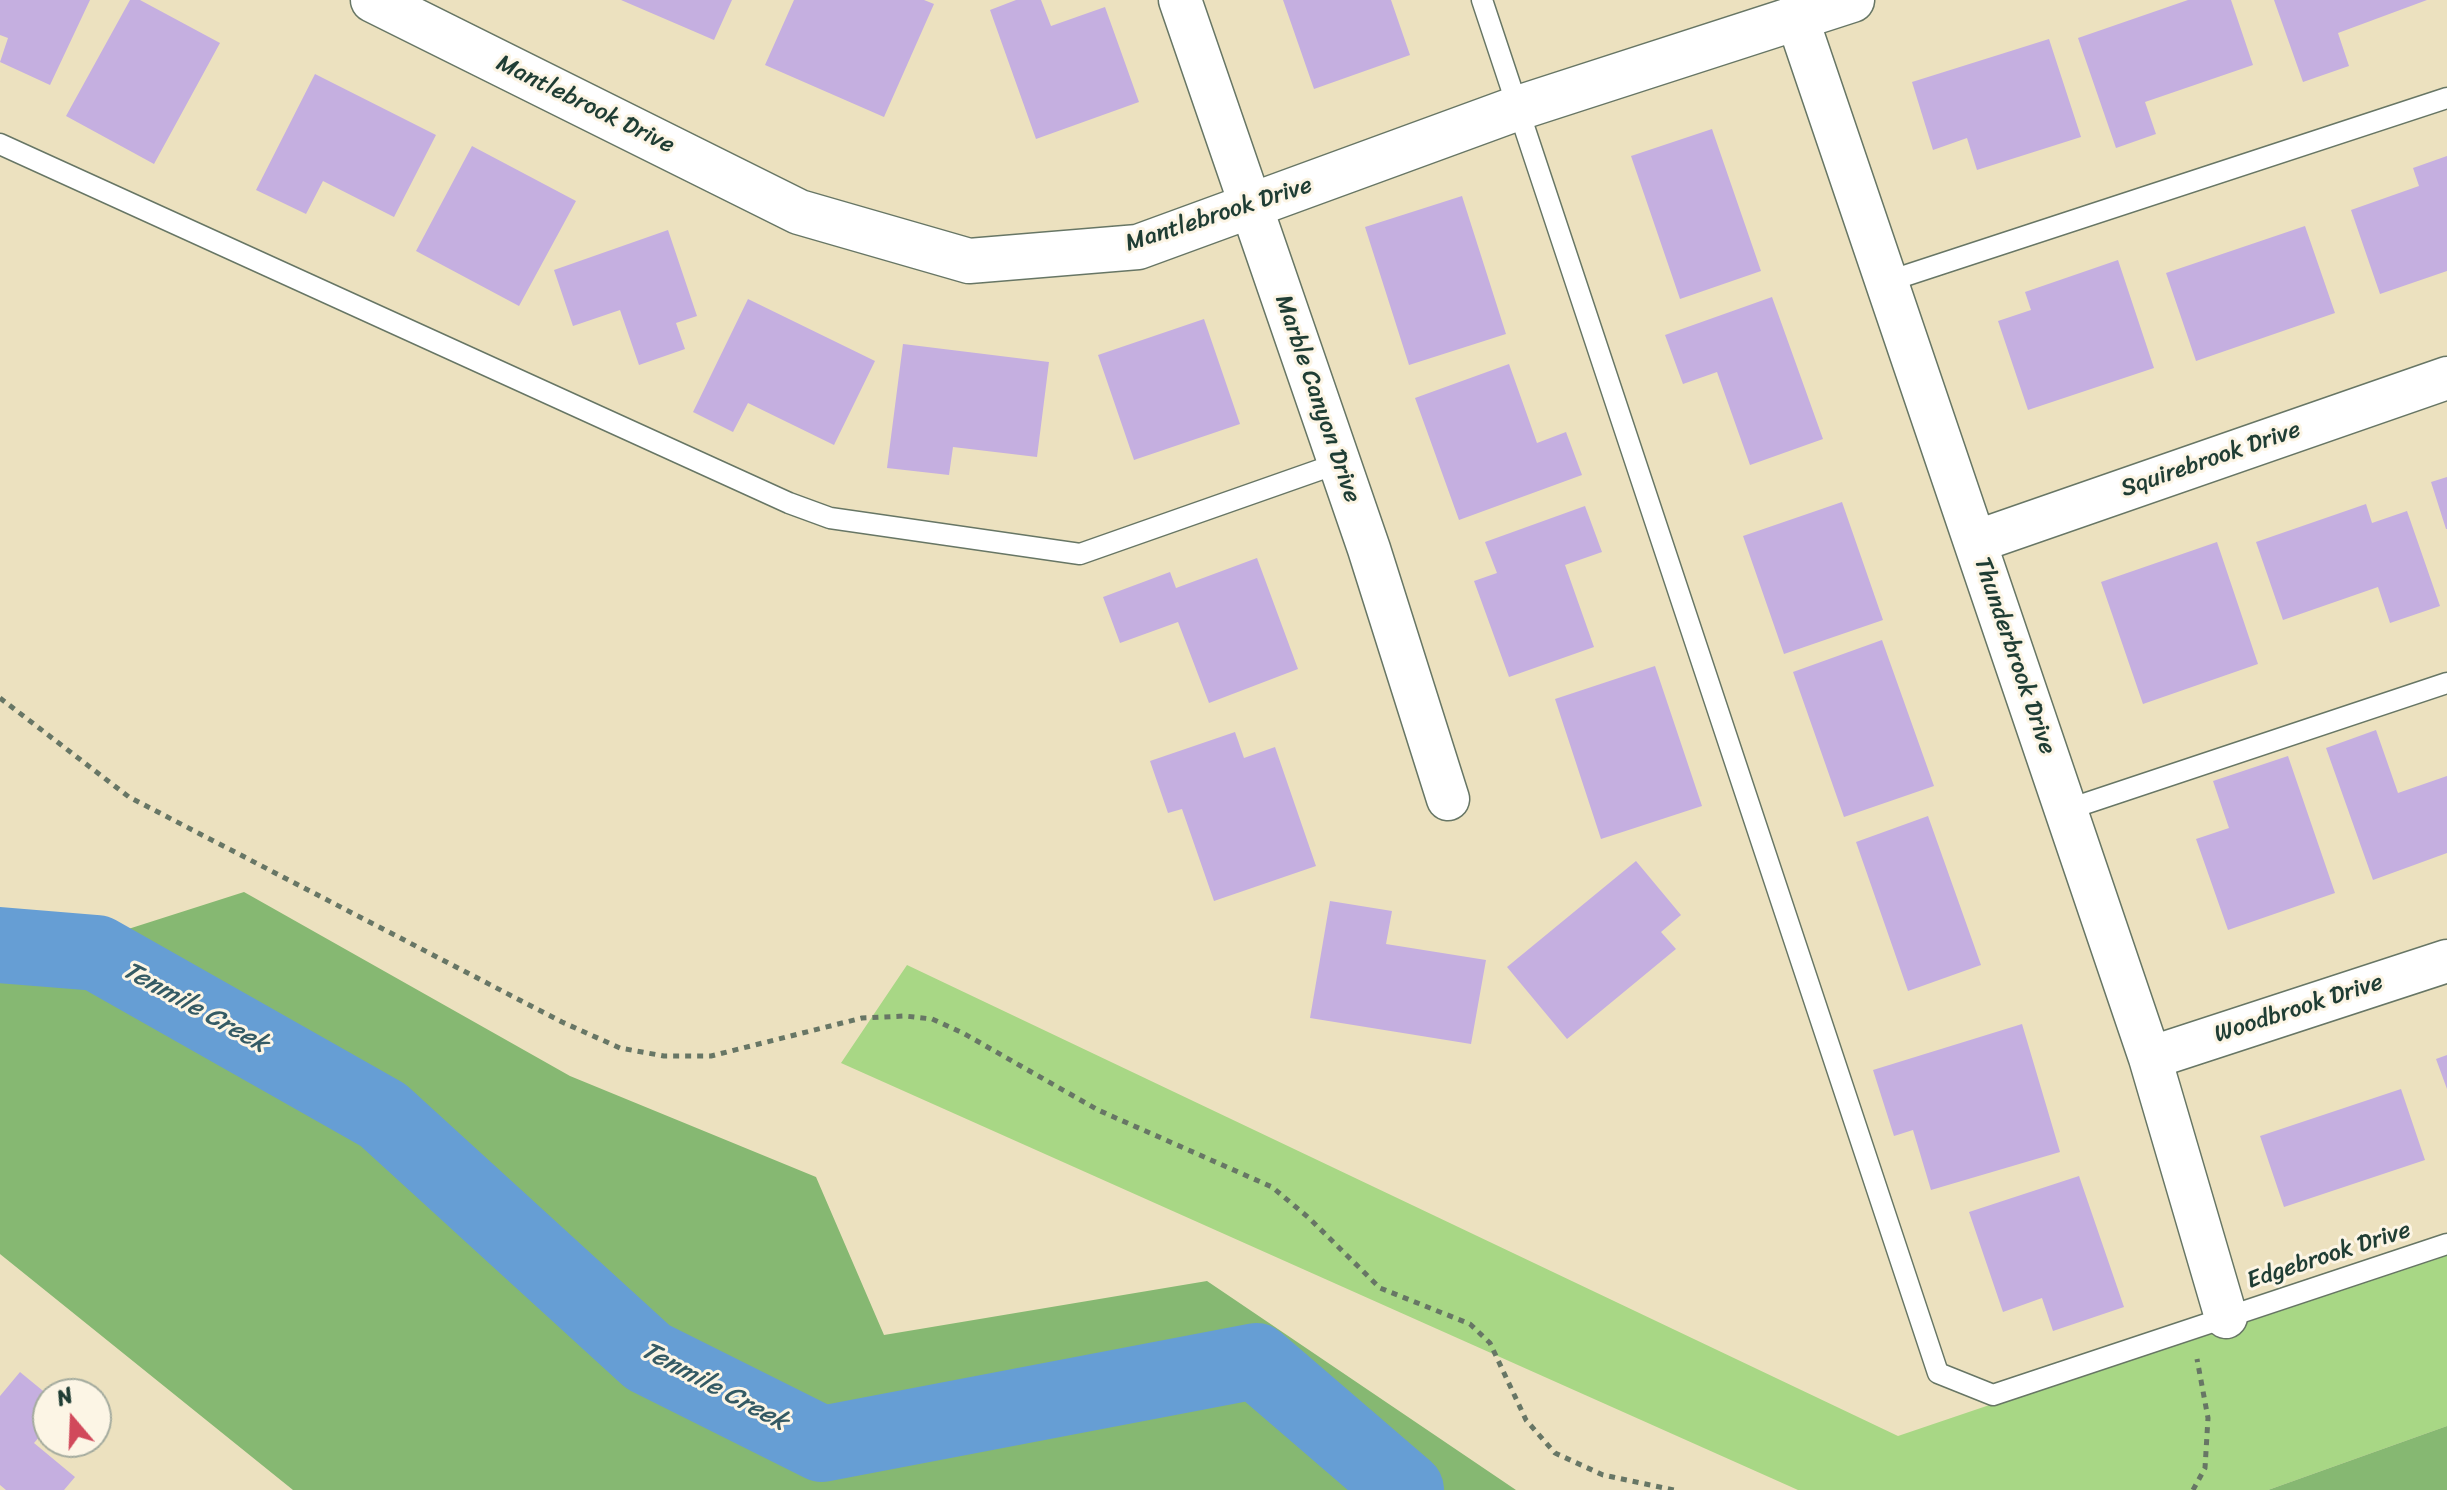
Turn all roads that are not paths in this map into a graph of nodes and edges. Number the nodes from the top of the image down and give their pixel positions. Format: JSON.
{"nodes":[{"id":1,"x":373,"y":0,"type":"edge"},
{"id":2,"x":1180,"y":0,"type":"edge"},
{"id":3,"x":1482,"y":0,"type":"edge"},
{"id":4,"x":1852,"y":0,"type":"edge"},
{"id":5,"x":1794,"y":9,"type":"edge"},
{"id":6,"x":2447,"y":98,"type":"edge"},
{"id":7,"x":1518,"y":108,"type":"junction"},
{"id":8,"x":0,"y":144,"type":"edge"},
{"id":9,"x":1252,"y":208,"type":"junction"},
{"id":10,"x":1886,"y":282,"type":"junction"},
{"id":11,"x":2447,"y":378,"type":"edge"},
{"id":12,"x":1339,"y":463,"type":"junction"},
{"id":13,"x":1975,"y":542,"type":"junction"},
{"id":14,"x":2447,"y":683,"type":"edge"},
{"id":15,"x":1448,"y":799,"type":"dead end"},
{"id":16,"x":2066,"y":810,"type":"junction"},
{"id":17,"x":2447,"y":961,"type":"edge"},
{"id":18,"x":2150,"y":1058,"type":"junction"},
{"id":19,"x":2447,"y":1244,"type":"edge"},
{"id":20,"x":2226,"y":1317,"type":"junction"}],
"edges":[{"from":1,"to":9,"type":"street","name":"Mantlebrook Drive"},
{"from":2,"to":9,"type":"street","name":"Marble Canyon Drive"},
{"from":3,"to":7,"type":"lane","name":"Edgebrook Drive"},
{"from":4,"to":5,"type":"street","name":"Mantlebrook Drive"},
{"from":5,"to":7,"type":"street","name":"Mantlebrook Drive"},
{"from":5,"to":10,"type":"street","name":"Thunderbrook Drive"},
{"from":6,"to":10,"type":"lane"},
{"from":7,"to":9,"type":"street","name":"Mantlebrook Drive"},
{"from":7,"to":20,"type":"lane","name":"Edgebrook Drive"},
{"from":8,"to":12,"type":"lane"},
{"from":9,"to":12,"type":"street","name":"Marble Canyon Drive"},
{"from":10,"to":13,"type":"street","name":"Thunderbrook Drive"},
{"from":11,"to":13,"type":"street","name":"Squirebrook Drive"},
{"from":12,"to":15,"type":"street","name":"Marble Canyon Drive"},
{"from":13,"to":16,"type":"street","name":"Thunderbrook Drive"},
{"from":14,"to":16,"type":"lane"},
{"from":16,"to":18,"type":"street","name":"Thunderbrook Drive"},
{"from":17,"to":18,"type":"street","name":"Woodbrook Drive"},
{"from":18,"to":20,"type":"street","name":"Thunderbrook Drive"},
{"from":19,"to":20,"type":"lane","name":"Edgebrook Drive"}]}
